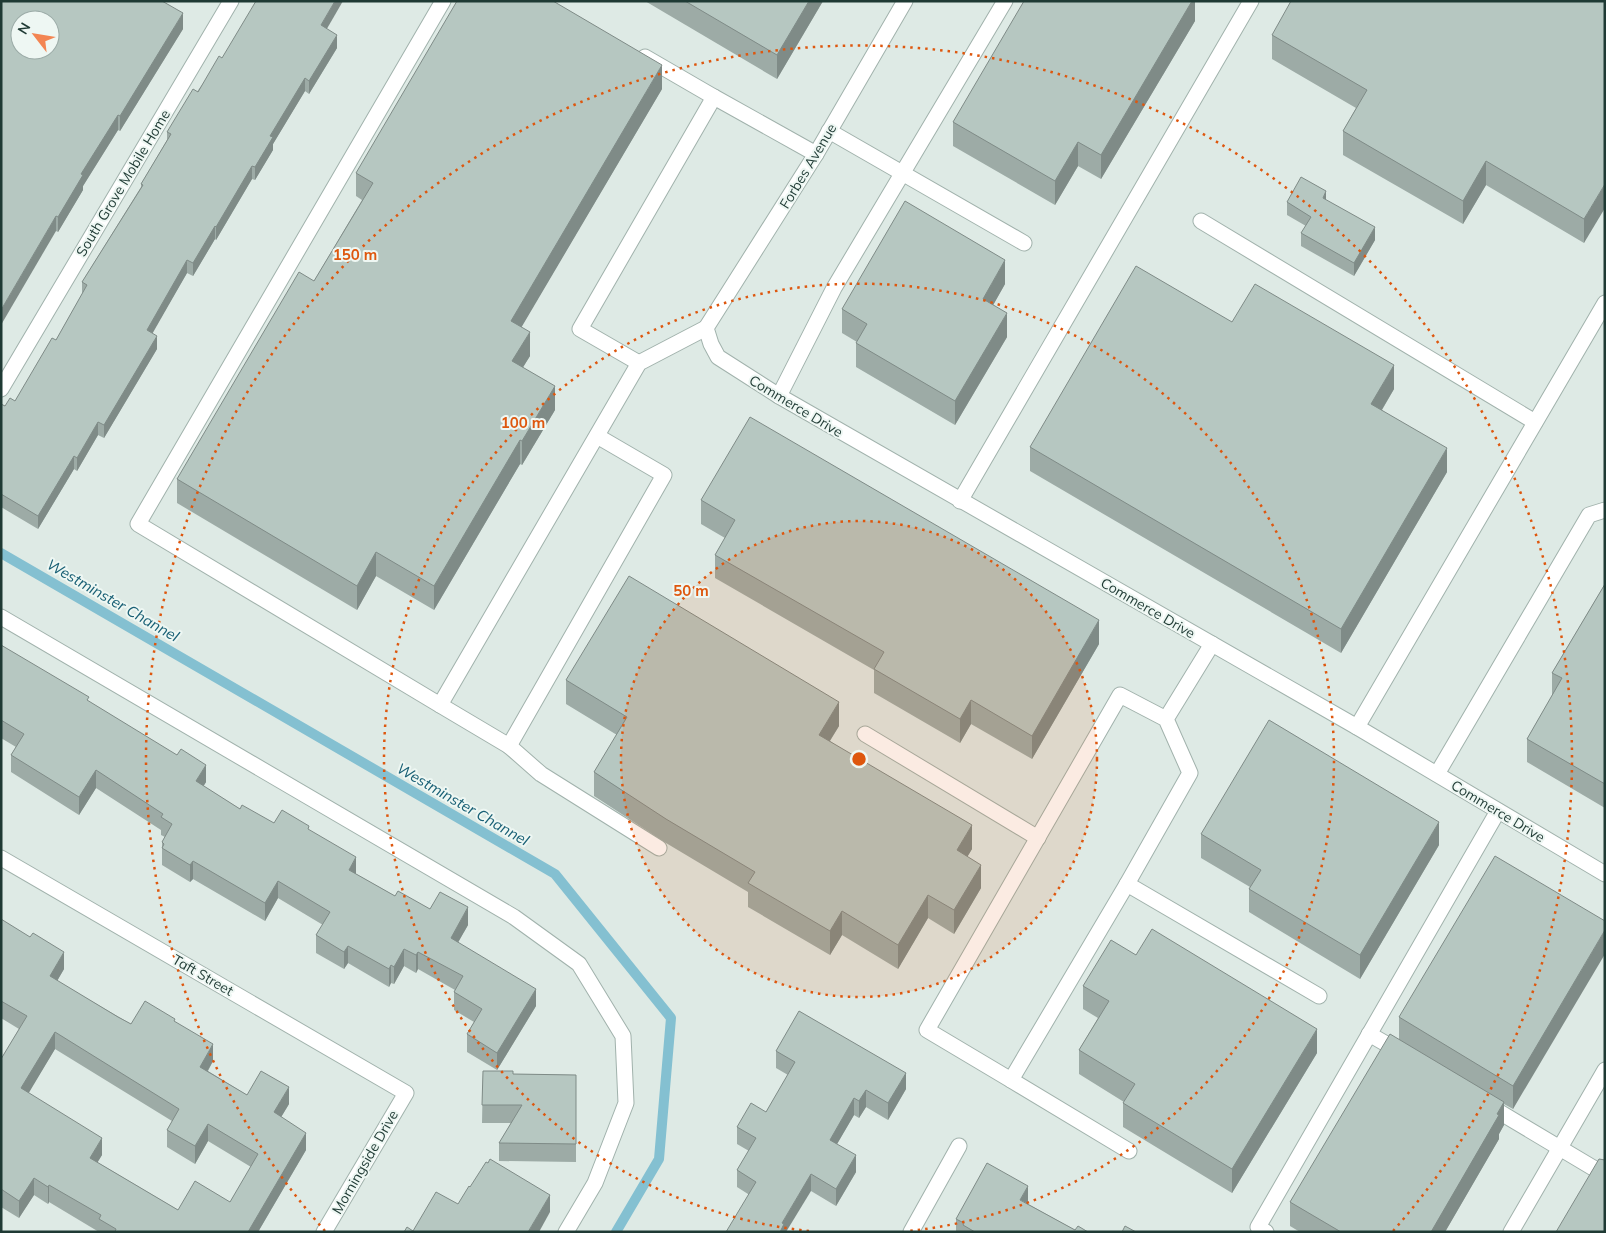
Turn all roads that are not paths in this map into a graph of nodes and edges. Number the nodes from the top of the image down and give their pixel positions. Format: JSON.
{"nodes":[{"id":1,"x":231,"y":1,"type":"edge"},
{"id":2,"x":443,"y":1,"type":"edge"},
{"id":3,"x":905,"y":1,"type":"edge"},
{"id":4,"x":1004,"y":1,"type":"edge"},
{"id":5,"x":1251,"y":1,"type":"edge"},
{"id":6,"x":631,"y":49,"type":"edge"},
{"id":7,"x":714,"y":97,"type":"junction"},
{"id":8,"x":829,"y":131,"type":"junction"},
{"id":9,"x":816,"y":154,"type":"junction"},
{"id":10,"x":902,"y":174,"type":"junction"},
{"id":11,"x":1201,"y":221,"type":"dead end"},
{"id":12,"x":1024,"y":243,"type":"dead end"},
{"id":13,"x":1605,"y":303,"type":"edge"},
{"id":14,"x":706,"y":328,"type":"junction"},
{"id":15,"x":8,"y":362,"type":"edge"},
{"id":16,"x":639,"y":363,"type":"junction"},
{"id":17,"x":1,"y":389,"type":"edge"},
{"id":18,"x":779,"y":396,"type":"junction"},
{"id":19,"x":1535,"y":422,"type":"junction"},
{"id":20,"x":597,"y":436,"type":"junction"},
{"id":21,"x":960,"y":501,"type":"junction"},
{"id":22,"x":1605,"y":510,"type":"edge"},
{"id":23,"x":1,"y":617,"type":"edge"},
{"id":24,"x":1212,"y":644,"type":"junction"},
{"id":25,"x":440,"y":705,"type":"junction"},
{"id":26,"x":1166,"y":719,"type":"junction"},
{"id":27,"x":1357,"y":727,"type":"junction"},
{"id":28,"x":865,"y":734,"type":"dead end"},
{"id":29,"x":509,"y":746,"type":"junction"},
{"id":30,"x":1437,"y":774,"type":"junction"},
{"id":31,"x":1498,"y":811,"type":"junction"},
{"id":32,"x":1038,"y":838,"type":"junction"},
{"id":33,"x":659,"y":848,"type":"dead end"},
{"id":34,"x":1,"y":858,"type":"edge"},
{"id":35,"x":1605,"y":874,"type":"edge"},
{"id":36,"x":1127,"y":884,"type":"junction"},
{"id":37,"x":1319,"y":996,"type":"dead end"},
{"id":38,"x":1369,"y":1034,"type":"junction"},
{"id":39,"x":1411,"y":1059,"type":"edge"},
{"id":40,"x":1605,"y":1070,"type":"edge"},
{"id":41,"x":1011,"y":1080,"type":"junction"},
{"id":42,"x":406,"y":1093,"type":"joint"},
{"id":43,"x":1477,"y":1098,"type":"edge"},
{"id":44,"x":959,"y":1146,"type":"dead end"},
{"id":45,"x":1560,"y":1148,"type":"junction"},
{"id":46,"x":1128,"y":1151,"type":"dead end"},
{"id":47,"x":1605,"y":1175,"type":"edge"},
{"id":48,"x":324,"y":1232,"type":"edge"},
{"id":49,"x":566,"y":1232,"type":"edge"},
{"id":50,"x":911,"y":1232,"type":"edge"},
{"id":51,"x":1266,"y":1232,"type":"edge"},
{"id":52,"x":1511,"y":1232,"type":"edge"}],
"edges":[{"from":1,"to":15,"type":"street","name":"South Grove Mobile Home"},
{"from":2,"to":25,"type":"street"},
{"from":3,"to":8,"type":"street","name":"Forbes Avenue"},
{"from":4,"to":10,"type":"street"},
{"from":5,"to":21,"type":"street"},
{"from":6,"to":7,"type":"street"},
{"from":7,"to":9,"type":"street"},
{"from":7,"to":16,"type":"street"},
{"from":8,"to":9,"type":"street","name":"Forbes Avenue"},
{"from":8,"to":10,"type":"street"},
{"from":9,"to":14,"type":"street","name":"Forbes Avenue"},
{"from":10,"to":12,"type":"street"},
{"from":10,"to":18,"type":"street"},
{"from":11,"to":19,"type":"street"},
{"from":13,"to":19,"type":"street"},
{"from":14,"to":16,"type":"street"},
{"from":14,"to":18,"type":"street","name":"Commerce Drive"},
{"from":15,"to":17,"type":"street","name":"South Grove Mobile Home"},
{"from":16,"to":20,"type":"street"},
{"from":18,"to":21,"type":"street","name":"Commerce Drive"},
{"from":19,"to":27,"type":"street"},
{"from":20,"to":25,"type":"street"},
{"from":20,"to":29,"type":"street"},
{"from":21,"to":24,"type":"street","name":"Commerce Drive"},
{"from":22,"to":30,"type":"street"},
{"from":23,"to":49,"type":"street"},
{"from":24,"to":26,"type":"street"},
{"from":24,"to":27,"type":"street","name":"Commerce Drive"},
{"from":25,"to":29,"type":"street"},
{"from":26,"to":32,"type":"street"},
{"from":26,"to":36,"type":"street"},
{"from":27,"to":30,"type":"street","name":"Commerce Drive"},
{"from":28,"to":32,"type":"street"},
{"from":29,"to":33,"type":"street"},
{"from":30,"to":31,"type":"street","name":"Commerce Drive"},
{"from":31,"to":35,"type":"street","name":"Commerce Drive"},
{"from":31,"to":38,"type":"street"},
{"from":32,"to":41,"type":"street"},
{"from":34,"to":42,"type":"street","name":"Taft Street"},
{"from":36,"to":37,"type":"street"},
{"from":36,"to":41,"type":"street"},
{"from":38,"to":39,"type":"street"},
{"from":38,"to":51,"type":"street"},
{"from":40,"to":45,"type":"street"},
{"from":41,"to":46,"type":"street"},
{"from":42,"to":48,"type":"street","name":"Morningside Drive"},
{"from":43,"to":45,"type":"street"},
{"from":44,"to":50,"type":"street"},
{"from":45,"to":47,"type":"street"},
{"from":45,"to":52,"type":"street"}]}
